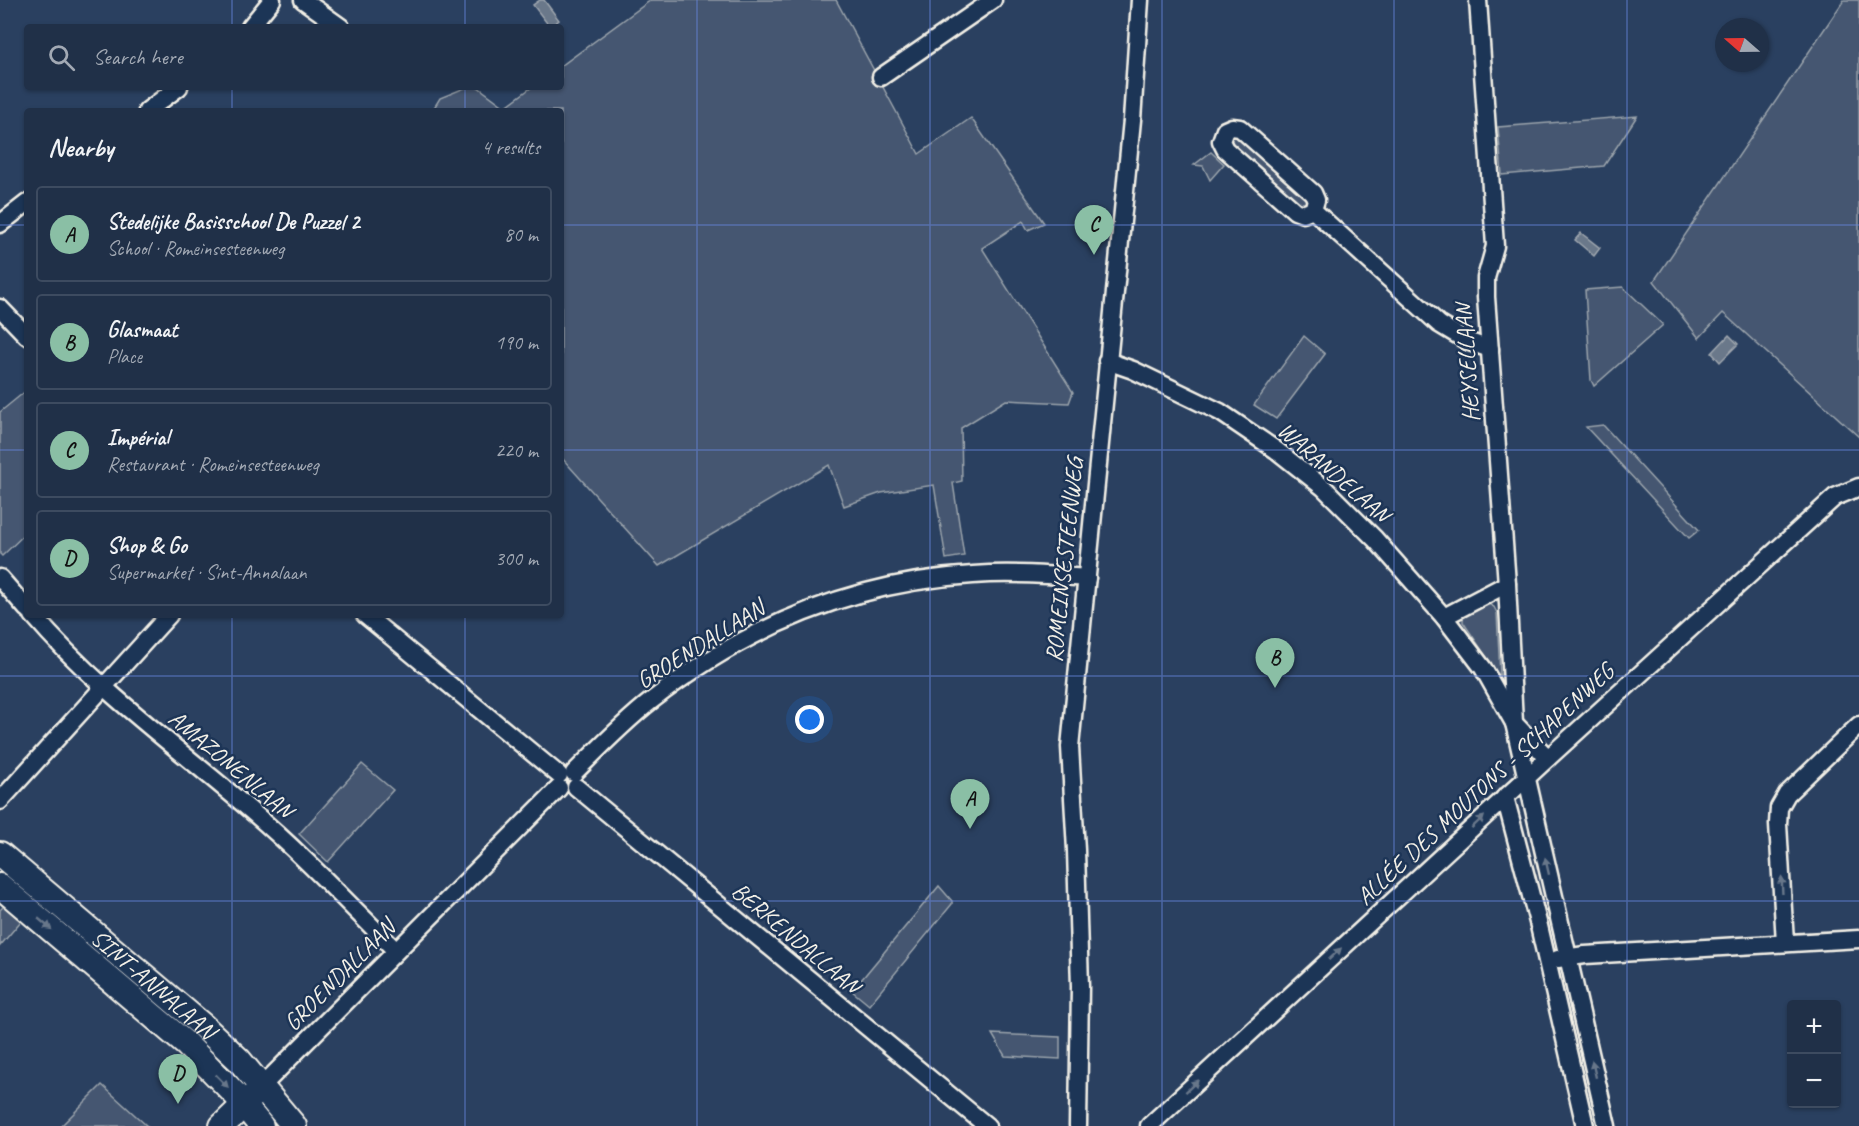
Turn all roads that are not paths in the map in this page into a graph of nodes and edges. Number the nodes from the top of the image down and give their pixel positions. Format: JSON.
{"nodes":[{"id":1,"x":272,"y":0,"type":"edge"},
{"id":2,"x":303,"y":0,"type":"edge"},
{"id":3,"x":993,"y":0,"type":"edge"},
{"id":4,"x":1140,"y":0,"type":"edge"},
{"id":5,"x":1478,"y":0,"type":"edge"},
{"id":6,"x":252,"y":24,"type":"edge"},
{"id":7,"x":337,"y":24,"type":"edge"},
{"id":8,"x":880,"y":77,"type":"dead end"},
{"id":9,"x":175,"y":90,"type":"edge"},
{"id":10,"x":151,"y":108,"type":"edge"},
{"id":11,"x":24,"y":205,"type":"edge"},
{"id":12,"x":1313,"y":210,"type":"junction"},
{"id":13,"x":0,"y":224,"type":"edge"},
{"id":14,"x":0,"y":308,"type":"edge"},
{"id":15,"x":24,"y":333,"type":"edge"},
{"id":16,"x":1490,"y":349,"type":"junction"},
{"id":17,"x":1107,"y":361,"type":"junction"},
{"id":18,"x":1859,"y":487,"type":"edge"},
{"id":19,"x":0,"y":578,"type":"edge"},
{"id":20,"x":1087,"y":578,"type":"junction"},
{"id":21,"x":1507,"y":584,"type":"junction"},
{"id":22,"x":24,"y":606,"type":"edge"},
{"id":23,"x":1444,"y":616,"type":"junction"},
{"id":24,"x":36,"y":618,"type":"edge"},
{"id":25,"x":166,"y":618,"type":"edge"},
{"id":26,"x":369,"y":618,"type":"edge"},
{"id":27,"x":102,"y":687,"type":"junction"},
{"id":28,"x":1514,"y":723,"type":"junction"},
{"id":29,"x":1859,"y":725,"type":"edge"},
{"id":30,"x":1548,"y":758,"type":"junction"},
{"id":31,"x":1526,"y":779,"type":"junction"},
{"id":32,"x":567,"y":781,"type":"junction"},
{"id":33,"x":1505,"y":797,"type":"junction"},
{"id":34,"x":0,"y":801,"type":"edge"},
{"id":35,"x":0,"y":854,"type":"edge"},
{"id":36,"x":0,"y":886,"type":"edge"},
{"id":37,"x":1859,"y":939,"type":"edge"},
{"id":38,"x":1785,"y":943,"type":"junction"},
{"id":39,"x":396,"y":951,"type":"junction"},
{"id":40,"x":1568,"y":957,"type":"junction"},
{"id":41,"x":1547,"y":961,"type":"junction"},
{"id":42,"x":253,"y":1095,"type":"junction"},
{"id":43,"x":222,"y":1126,"type":"edge"},
{"id":44,"x":261,"y":1126,"type":"edge"},
{"id":45,"x":294,"y":1126,"type":"edge"},
{"id":46,"x":987,"y":1126,"type":"edge"},
{"id":47,"x":1078,"y":1126,"type":"edge"},
{"id":48,"x":1149,"y":1126,"type":"edge"},
{"id":49,"x":1585,"y":1126,"type":"edge"},
{"id":50,"x":1607,"y":1126,"type":"edge"}],
"edges":[{"from":1,"to":6,"type":"street"},
{"from":2,"to":7,"type":"street"},
{"from":3,"to":8,"type":"street"},
{"from":4,"to":17,"type":"street","name":"ROMEINSESTEENWEG"},
{"from":5,"to":16,"type":"street","name":"HEYSELLAAN"},
{"from":9,"to":10,"type":"street"},
{"from":11,"to":13,"type":"street"},
{"from":12,"to":12,"type":"street"},
{"from":12,"to":16,"type":"street"},
{"from":14,"to":15,"type":"street"},
{"from":16,"to":21,"type":"street","name":"HEYSELLAAN"},
{"from":17,"to":20,"type":"street","name":"ROMEINSESTEENWEG"},
{"from":17,"to":23,"type":"street","name":"WARANDELAAN"},
{"from":18,"to":30,"type":"street","name":"ALLÉE DES MOUTONS - SCHAPENWEG"},
{"from":19,"to":22,"type":"street"},
{"from":20,"to":32,"type":"street","name":"GROENDALLAAN"},
{"from":20,"to":47,"type":"street","name":"ROMEINSESTEENWEG"},
{"from":21,"to":23,"type":"street"},
{"from":21,"to":28,"type":"street","name":"HEYSELLAAN"},
{"from":23,"to":28,"type":"street","name":"WARANDELAAN"},
{"from":24,"to":27,"type":"street","name":"AMAZONENLAAN"},
{"from":25,"to":27,"type":"street"},
{"from":26,"to":32,"type":"street","name":"BERKENDALLAAN"},
{"from":27,"to":34,"type":"street"},
{"from":27,"to":39,"type":"street","name":"AMAZONENLAAN"},
{"from":28,"to":30,"type":"street","name":"WARANDELAAN"},
{"from":28,"to":31,"type":"street","name":"WARANDELAAN"},
{"from":38,"to":29,"type":"street","one_way":true},
{"from":30,"to":31,"type":"street","name":"ALLÉE DES MOUTONS - SCHAPENWEG"},
{"from":31,"to":33,"type":"street","name":"ALLÉE DES MOUTONS - SCHAPENWEG"},
{"from":40,"to":31,"type":"street","name":"WARANDELAAN","one_way":true},
{"from":32,"to":39,"type":"street","name":"GROENDALLAAN"},
{"from":32,"to":46,"type":"street","name":"BERKENDALLAAN"},
{"from":33,"to":41,"type":"street"},
{"from":48,"to":33,"type":"street","name":"ALLÉE DES MOUTONS - SCHAPENWEG","one_way":true},
{"from":35,"to":42,"type":"main road","name":"SINT-ANNALAAN"},
{"from":36,"to":42,"type":"main road","name":"SINT-ANNALAAN","one_way":true},
{"from":37,"to":38,"type":"street"},
{"from":38,"to":40,"type":"street"},
{"from":39,"to":42,"type":"street","name":"GROENDALLAAN"},
{"from":40,"to":41,"type":"street"},
{"from":50,"to":40,"type":"street","name":"WARANDELAAN","one_way":true},
{"from":41,"to":49,"type":"street"},
{"from":42,"to":43,"type":"main road"},
{"from":42,"to":44,"type":"main road","name":"SINT-ANNALAAN"},
{"from":42,"to":45,"type":"main road","name":"SINT-ANNALAAN"}]}
